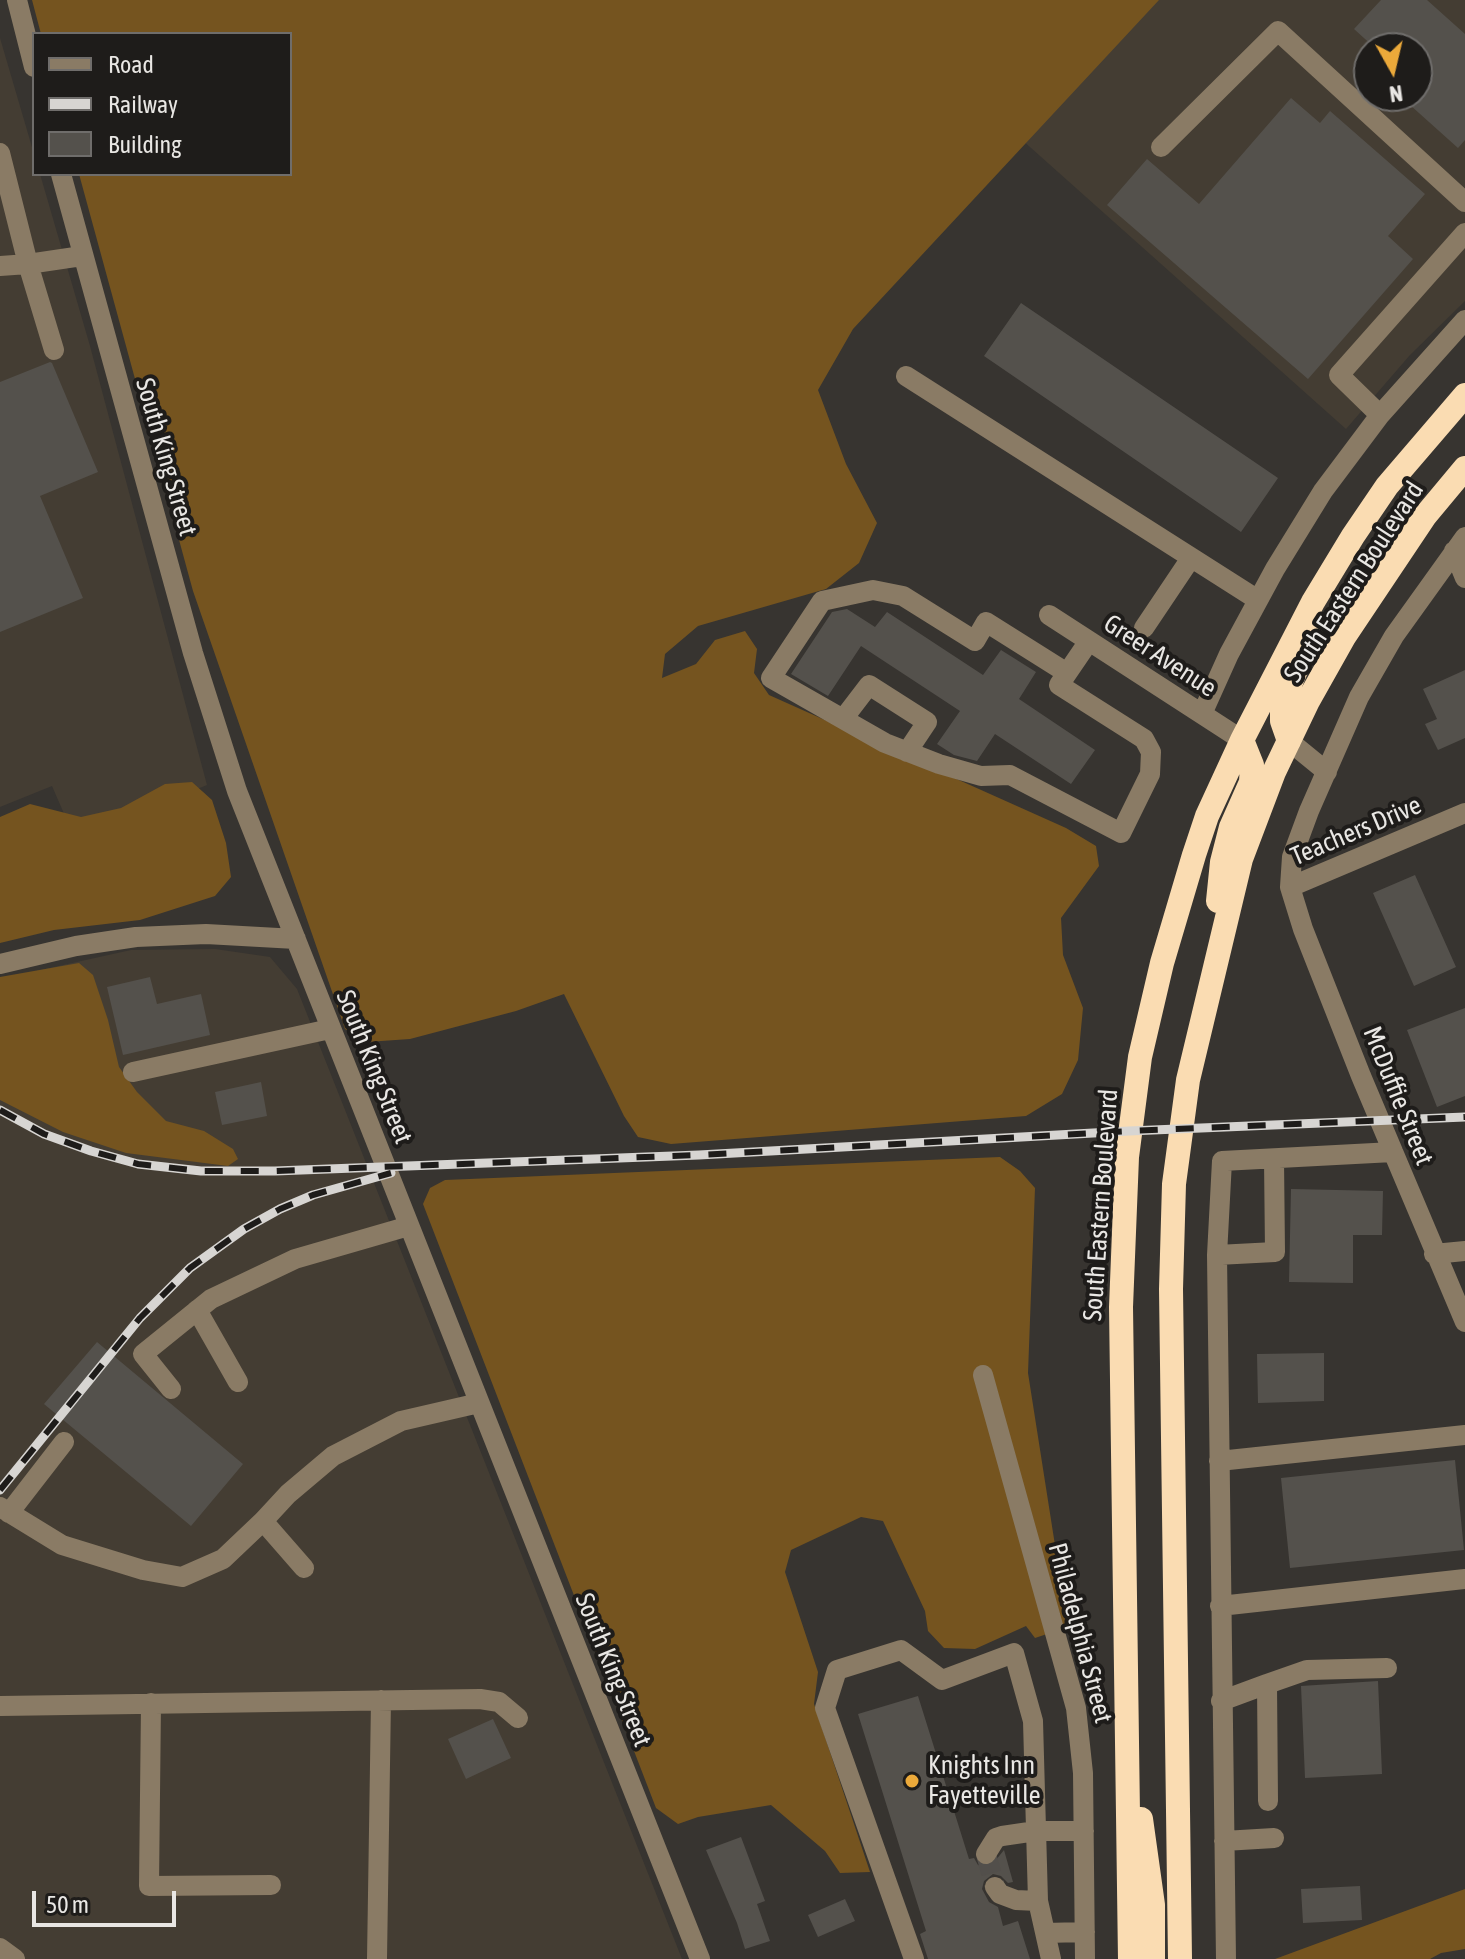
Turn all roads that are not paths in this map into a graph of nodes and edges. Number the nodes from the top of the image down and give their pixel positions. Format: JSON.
{"nodes":[{"id":1,"x":17,"y":0,"type":"edge"},
{"id":2,"x":32,"y":59,"type":"edge"},
{"id":3,"x":1161,"y":147,"type":"dead end"},
{"id":4,"x":0,"y":153,"type":"edge"},
{"id":5,"x":62,"y":176,"type":"edge"},
{"id":6,"x":1465,"y":202,"type":"edge"},
{"id":7,"x":1465,"y":233,"type":"edge"},
{"id":8,"x":82,"y":256,"type":"junction"},
{"id":9,"x":28,"y":264,"type":"junction"},
{"id":10,"x":0,"y":266,"type":"edge"},
{"id":11,"x":1465,"y":320,"type":"edge"},
{"id":12,"x":54,"y":350,"type":"dead end"},
{"id":13,"x":906,"y":376,"type":"dead end"},
{"id":14,"x":1465,"y":395,"type":"edge"},
{"id":15,"x":1380,"y":415,"type":"junction"},
{"id":16,"x":1465,"y":468,"type":"edge"},
{"id":17,"x":1353,"y":536,"type":"junction"},
{"id":18,"x":1459,"y":544,"type":"edge"},
{"id":19,"x":1191,"y":558,"type":"junction"},
{"id":20,"x":1465,"y":578,"type":"edge"},
{"id":21,"x":1258,"y":600,"type":"junction"},
{"id":22,"x":1049,"y":615,"type":"dead end"},
{"id":23,"x":1144,"y":628,"type":"dead end"},
{"id":24,"x":1089,"y":641,"type":"junction"},
{"id":25,"x":1067,"y":673,"type":"junction"},
{"id":26,"x":1202,"y":714,"type":"junction"},
{"id":27,"x":843,"y":719,"type":"junction"},
{"id":28,"x":1242,"y":740,"type":"junction"},
{"id":29,"x":1289,"y":741,"type":"junction"},
{"id":30,"x":907,"y":752,"type":"junction"},
{"id":31,"x":1327,"y":772,"type":"junction"},
{"id":32,"x":1465,"y":813,"type":"edge"},
{"id":33,"x":1290,"y":887,"type":"junction"},
{"id":34,"x":296,"y":939,"type":"junction"},
{"id":35,"x":0,"y":964,"type":"edge"},
{"id":36,"x":1205,"y":1002,"type":"junction"},
{"id":37,"x":330,"y":1029,"type":"junction"},
{"id":38,"x":133,"y":1072,"type":"dead end"},
{"id":39,"x":1393,"y":1152,"type":"junction"},
{"id":40,"x":1274,"y":1159,"type":"junction"},
{"id":41,"x":409,"y":1226,"type":"junction"},
{"id":42,"x":1465,"y":1251,"type":"edge"},
{"id":43,"x":1434,"y":1254,"type":"junction"},
{"id":44,"x":1217,"y":1255,"type":"junction"},
{"id":45,"x":197,"y":1310,"type":"junction"},
{"id":46,"x":1465,"y":1322,"type":"edge"},
{"id":47,"x":983,"y":1375,"type":"dead end"},
{"id":48,"x":238,"y":1382,"type":"dead end"},
{"id":49,"x":171,"y":1389,"type":"dead end"},
{"id":50,"x":479,"y":1403,"type":"junction"},
{"id":51,"x":1465,"y":1435,"type":"edge"},
{"id":52,"x":64,"y":1442,"type":"dead end"},
{"id":53,"x":1219,"y":1461,"type":"junction"},
{"id":54,"x":4,"y":1510,"type":"edge"},
{"id":55,"x":263,"y":1521,"type":"junction"},
{"id":56,"x":304,"y":1568,"type":"dead end"},
{"id":57,"x":1465,"y":1579,"type":"edge"},
{"id":58,"x":1220,"y":1606,"type":"junction"},
{"id":59,"x":1387,"y":1668,"type":"dead end"},
{"id":60,"x":1267,"y":1684,"type":"junction"},
{"id":61,"x":381,"y":1700,"type":"junction"},
{"id":62,"x":1221,"y":1701,"type":"junction"},
{"id":63,"x":151,"y":1703,"type":"junction"},
{"id":64,"x":0,"y":1706,"type":"edge"},
{"id":65,"x":1126,"y":1713,"type":"junction"},
{"id":66,"x":518,"y":1718,"type":"dead end"},
{"id":67,"x":1268,"y":1801,"type":"dead end"},
{"id":68,"x":1036,"y":1831,"type":"junction"},
{"id":69,"x":1084,"y":1831,"type":"junction"},
{"id":70,"x":1274,"y":1838,"type":"dead end"},
{"id":71,"x":1224,"y":1841,"type":"junction"},
{"id":72,"x":986,"y":1854,"type":"dead end"},
{"id":73,"x":271,"y":1885,"type":"dead end"},
{"id":74,"x":995,"y":1887,"type":"dead end"},
{"id":75,"x":1038,"y":1901,"type":"junction"},
{"id":76,"x":1085,"y":1932,"type":"junction"},
{"id":77,"x":1045,"y":1933,"type":"junction"},
{"id":78,"x":0,"y":1948,"type":"edge"},
{"id":79,"x":15,"y":1959,"type":"edge"},
{"id":80,"x":377,"y":1959,"type":"edge"},
{"id":81,"x":700,"y":1959,"type":"edge"},
{"id":82,"x":914,"y":1959,"type":"edge"},
{"id":83,"x":1051,"y":1959,"type":"edge"},
{"id":84,"x":1085,"y":1959,"type":"edge"},
{"id":85,"x":1130,"y":1959,"type":"edge"},
{"id":86,"x":1153,"y":1959,"type":"edge"},
{"id":87,"x":1180,"y":1959,"type":"edge"},
{"id":88,"x":1226,"y":1959,"type":"edge"}],
"edges":[{"from":1,"to":2,"type":"street"},
{"from":3,"to":6,"type":"street"},
{"from":4,"to":9,"type":"street"},
{"from":5,"to":8,"type":"street","name":"South King Street"},
{"from":7,"to":15,"type":"street"},
{"from":8,"to":9,"type":"street"},
{"from":8,"to":34,"type":"street","name":"South King Street"},
{"from":9,"to":10,"type":"street"},
{"from":9,"to":12,"type":"street"},
{"from":11,"to":15,"type":"street"},
{"from":13,"to":19,"type":"street"},
{"from":14,"to":17,"type":"highway","name":"South Eastern Boulevard"},
{"from":15,"to":21,"type":"street"},
{"from":16,"to":29,"type":"highway","name":"South Eastern Boulevard"},
{"from":17,"to":28,"type":"highway","name":"South Eastern Boulevard"},
{"from":17,"to":29,"type":"highway"},
{"from":18,"to":20,"type":"street"},
{"from":18,"to":31,"type":"street"},
{"from":19,"to":21,"type":"street"},
{"from":19,"to":23,"type":"street"},
{"from":21,"to":26,"type":"street"},
{"from":22,"to":24,"type":"street","name":"Greer Avenue"},
{"from":24,"to":25,"type":"street"},
{"from":24,"to":26,"type":"street","name":"Greer Avenue"},
{"from":25,"to":27,"type":"street"},
{"from":25,"to":30,"type":"street"},
{"from":26,"to":28,"type":"street","name":"Greer Avenue"},
{"from":27,"to":30,"type":"street"},
{"from":27,"to":30,"type":"street"},
{"from":28,"to":36,"type":"highway"},
{"from":28,"to":65,"type":"highway","name":"South Eastern Boulevard"},
{"from":29,"to":31,"type":"street"},
{"from":29,"to":36,"type":"highway","name":"South Eastern Boulevard"},
{"from":31,"to":33,"type":"street","name":"Teachers Drive"},
{"from":32,"to":33,"type":"street","name":"Teachers Drive"},
{"from":33,"to":39,"type":"street","name":"McDuffie Street"},
{"from":34,"to":35,"type":"street"},
{"from":34,"to":37,"type":"street","name":"South King Street"},
{"from":36,"to":87,"type":"highway","name":"South Eastern Boulevard"},
{"from":37,"to":38,"type":"street"},
{"from":37,"to":41,"type":"street","name":"South King Street"},
{"from":39,"to":40,"type":"street"},
{"from":39,"to":43,"type":"street","name":"McDuffie Street"},
{"from":40,"to":44,"type":"street"},
{"from":40,"to":44,"type":"street"},
{"from":41,"to":45,"type":"street"},
{"from":41,"to":50,"type":"street","name":"South King Street"},
{"from":42,"to":43,"type":"street"},
{"from":43,"to":46,"type":"street","name":"McDuffie Street"},
{"from":44,"to":53,"type":"street"},
{"from":45,"to":48,"type":"street"},
{"from":45,"to":49,"type":"street"},
{"from":47,"to":69,"type":"street","name":"Philadelphia Street"},
{"from":50,"to":55,"type":"street"},
{"from":50,"to":81,"type":"street","name":"South King Street"},
{"from":51,"to":53,"type":"street"},
{"from":52,"to":54,"type":"street"},
{"from":53,"to":58,"type":"street"},
{"from":54,"to":55,"type":"street"},
{"from":55,"to":56,"type":"street"},
{"from":57,"to":58,"type":"street"},
{"from":58,"to":62,"type":"street"},
{"from":59,"to":60,"type":"street"},
{"from":60,"to":62,"type":"street"},
{"from":60,"to":67,"type":"street"},
{"from":61,"to":63,"type":"street"},
{"from":61,"to":66,"type":"street"},
{"from":61,"to":80,"type":"street"},
{"from":62,"to":71,"type":"street"},
{"from":63,"to":64,"type":"street"},
{"from":63,"to":73,"type":"street"},
{"from":65,"to":85,"type":"highway","name":"South Eastern Boulevard"},
{"from":65,"to":86,"type":"highway"},
{"from":68,"to":69,"type":"street"},
{"from":68,"to":72,"type":"street"},
{"from":68,"to":75,"type":"street"},
{"from":68,"to":82,"type":"street"},
{"from":69,"to":76,"type":"street","name":"Philadelphia Street"},
{"from":70,"to":71,"type":"street"},
{"from":71,"to":88,"type":"street"},
{"from":74,"to":75,"type":"street"},
{"from":75,"to":77,"type":"street"},
{"from":76,"to":77,"type":"street"},
{"from":76,"to":84,"type":"street","name":"Philadelphia Street"},
{"from":77,"to":83,"type":"street"},
{"from":78,"to":79,"type":"street"}]}
